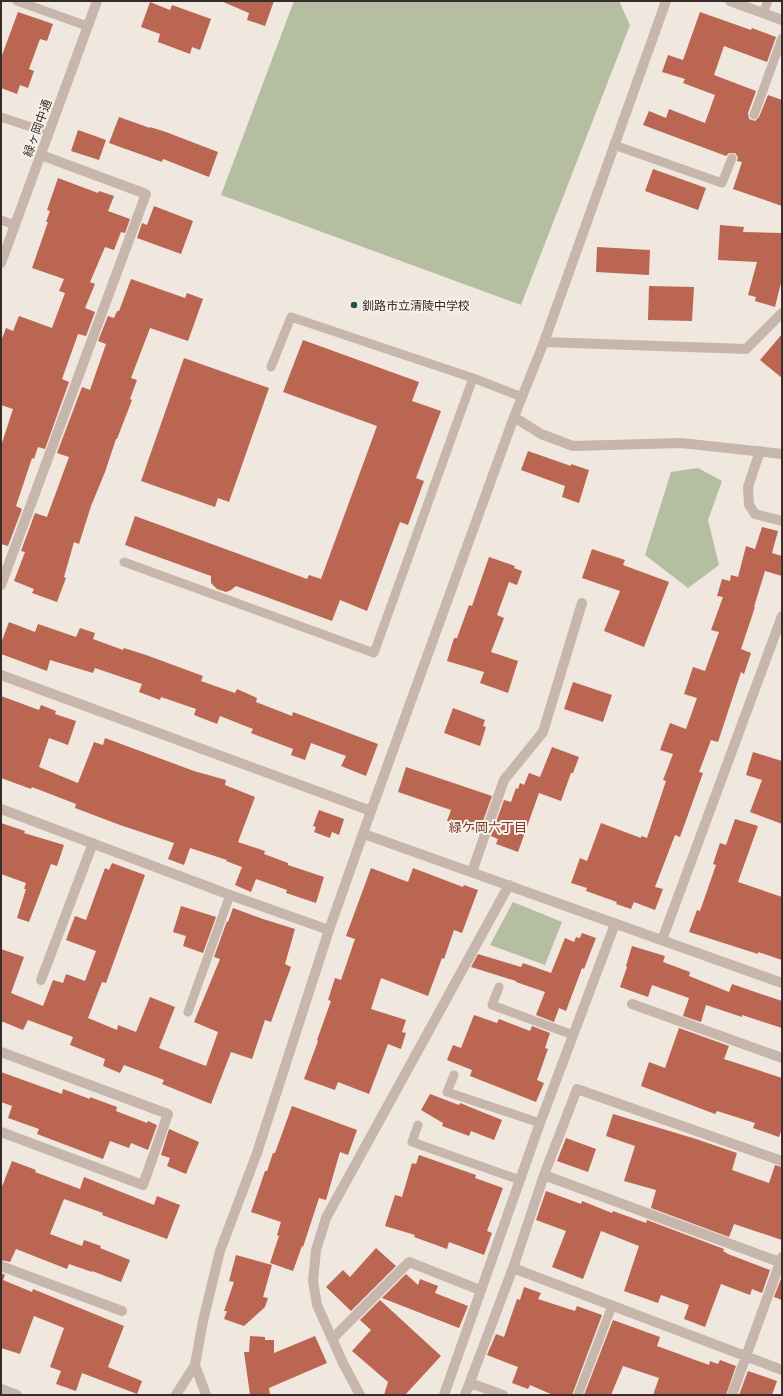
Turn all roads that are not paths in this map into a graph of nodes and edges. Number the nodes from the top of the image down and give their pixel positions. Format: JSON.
{"nodes":[{"id":1,"x":17,"y":1,"type":"edge"},
{"id":2,"x":97,"y":1,"type":"edge"},
{"id":3,"x":666,"y":1,"type":"edge"},
{"id":4,"x":730,"y":1,"type":"edge"},
{"id":5,"x":768,"y":1,"type":"edge"},
{"id":6,"x":763,"y":13,"type":"junction"},
{"id":7,"x":782,"y":20,"type":"edge"},
{"id":8,"x":87,"y":26,"type":"junction"},
{"id":9,"x":782,"y":38,"type":"edge"},
{"id":10,"x":754,"y":115,"type":"dead end"},
{"id":11,"x":1,"y":117,"type":"edge"},
{"id":12,"x":49,"y":134,"type":"junction"},
{"id":13,"x":614,"y":145,"type":"junction"},
{"id":14,"x":41,"y":155,"type":"junction"},
{"id":15,"x":732,"y":158,"type":"dead end"},
{"id":16,"x":1,"y":220,"type":"edge"},
{"id":17,"x":15,"y":225,"type":"junction"},
{"id":18,"x":1,"y":263,"type":"edge"},
{"id":19,"x":782,"y":313,"type":"edge"},
{"id":20,"x":544,"y":342,"type":"junction"},
{"id":21,"x":271,"y":367,"type":"dead end"},
{"id":22,"x":473,"y":378,"type":"junction"},
{"id":23,"x":522,"y":397,"type":"junction"},
{"id":24,"x":514,"y":417,"type":"junction"},
{"id":25,"x":760,"y":451,"type":"junction"},
{"id":26,"x":782,"y":454,"type":"edge"},
{"id":27,"x":782,"y":521,"type":"edge"},
{"id":28,"x":124,"y":562,"type":"dead end"},
{"id":29,"x":1,"y":585,"type":"edge"},
{"id":30,"x":582,"y":603,"type":"dead end"},
{"id":31,"x":782,"y":616,"type":"edge"},
{"id":32,"x":1,"y":675,"type":"edge"},
{"id":33,"x":1,"y":809,"type":"edge"},
{"id":34,"x":371,"y":811,"type":"junction"},
{"id":35,"x":364,"y":834,"type":"junction"},
{"id":36,"x":93,"y":843,"type":"junction"},
{"id":37,"x":472,"y":872,"type":"junction"},
{"id":38,"x":509,"y":885,"type":"junction"},
{"id":39,"x":230,"y":895,"type":"junction"},
{"id":40,"x":615,"y":924,"type":"junction"},
{"id":41,"x":329,"y":930,"type":"junction"},
{"id":42,"x":662,"y":940,"type":"junction"},
{"id":43,"x":41,"y":980,"type":"dead end"},
{"id":44,"x":782,"y":983,"type":"edge"},
{"id":45,"x":499,"y":987,"type":"dead end"},
{"id":46,"x":632,"y":1004,"type":"dead end"},
{"id":47,"x":188,"y":1012,"type":"dead end"},
{"id":48,"x":573,"y":1035,"type":"junction"},
{"id":49,"x":1,"y":1052,"type":"edge"},
{"id":50,"x":782,"y":1058,"type":"edge"},
{"id":51,"x":454,"y":1075,"type":"dead end"},
{"id":52,"x":540,"y":1123,"type":"junction"},
{"id":53,"x":418,"y":1125,"type":"dead end"},
{"id":54,"x":1,"y":1132,"type":"edge"},
{"id":55,"x":782,"y":1161,"type":"edge"},
{"id":56,"x":544,"y":1175,"type":"junction"},
{"id":57,"x":520,"y":1180,"type":"junction"},
{"id":58,"x":781,"y":1261,"type":"edge"},
{"id":59,"x":1,"y":1266,"type":"edge"},
{"id":60,"x":513,"y":1268,"type":"junction"},
{"id":61,"x":480,"y":1290,"type":"junction"},
{"id":62,"x":612,"y":1306,"type":"junction"},
{"id":63,"x":122,"y":1311,"type":"dead end"},
{"id":64,"x":332,"y":1338,"type":"junction"},
{"id":65,"x":745,"y":1356,"type":"junction"},
{"id":66,"x":196,"y":1365,"type":"junction"},
{"id":67,"x":782,"y":1370,"type":"edge"},
{"id":68,"x":470,"y":1383,"type":"junction"},
{"id":69,"x":1,"y":1389,"type":"edge"},
{"id":70,"x":17,"y":1395,"type":"edge"},
{"id":71,"x":176,"y":1395,"type":"edge"},
{"id":72,"x":206,"y":1395,"type":"edge"},
{"id":73,"x":360,"y":1395,"type":"edge"},
{"id":74,"x":444,"y":1395,"type":"edge"},
{"id":75,"x":465,"y":1395,"type":"edge"},
{"id":76,"x":503,"y":1395,"type":"edge"},
{"id":77,"x":578,"y":1395,"type":"edge"},
{"id":78,"x":732,"y":1395,"type":"edge"}],
"edges":[{"from":1,"to":8,"type":"lane"},
{"from":2,"to":8,"type":"street","name":"緑ヶ岡中通"},
{"from":3,"to":13,"type":"street"},
{"from":4,"to":6,"type":"street"},
{"from":5,"to":6,"type":"lane"},
{"from":6,"to":7,"type":"street"},
{"from":8,"to":12,"type":"street","name":"緑ヶ岡中通"},
{"from":9,"to":10,"type":"lane"},
{"from":11,"to":12,"type":"lane"},
{"from":12,"to":14,"type":"street","name":"緑ヶ岡中通"},
{"from":13,"to":15,"type":"lane"},
{"from":13,"to":20,"type":"street"},
{"from":14,"to":17,"type":"street","name":"緑ヶ岡中通"},
{"from":14,"to":29,"type":"street"},
{"from":16,"to":17,"type":"lane"},
{"from":17,"to":18,"type":"street","name":"緑ヶ岡中通"},
{"from":19,"to":20,"type":"street"},
{"from":20,"to":23,"type":"street"},
{"from":21,"to":22,"type":"lane"},
{"from":22,"to":23,"type":"lane"},
{"from":22,"to":28,"type":"lane"},
{"from":23,"to":24,"type":"street"},
{"from":24,"to":25,"type":"street"},
{"from":24,"to":34,"type":"street"},
{"from":25,"to":26,"type":"street"},
{"from":25,"to":27,"type":"street"},
{"from":30,"to":37,"type":"street"},
{"from":31,"to":42,"type":"street"},
{"from":32,"to":34,"type":"street"},
{"from":33,"to":36,"type":"street"},
{"from":34,"to":35,"type":"street"},
{"from":35,"to":37,"type":"street"},
{"from":35,"to":41,"type":"street"},
{"from":36,"to":39,"type":"street"},
{"from":36,"to":43,"type":"street"},
{"from":37,"to":38,"type":"street"},
{"from":38,"to":40,"type":"street"},
{"from":38,"to":64,"type":"street"},
{"from":39,"to":41,"type":"street"},
{"from":39,"to":47,"type":"lane"},
{"from":40,"to":42,"type":"street"},
{"from":40,"to":48,"type":"street"},
{"from":41,"to":66,"type":"street"},
{"from":42,"to":44,"type":"street"},
{"from":45,"to":48,"type":"lane"},
{"from":46,"to":50,"type":"street"},
{"from":48,"to":52,"type":"street"},
{"from":49,"to":54,"type":"street"},
{"from":51,"to":52,"type":"lane"},
{"from":52,"to":57,"type":"street"},
{"from":53,"to":57,"type":"lane"},
{"from":55,"to":56,"type":"street"},
{"from":56,"to":58,"type":"street"},
{"from":56,"to":60,"type":"street"},
{"from":57,"to":61,"type":"street"},
{"from":58,"to":65,"type":"street"},
{"from":59,"to":63,"type":"street"},
{"from":60,"to":62,"type":"street"},
{"from":60,"to":68,"type":"street"},
{"from":61,"to":64,"type":"street"},
{"from":61,"to":74,"type":"street"},
{"from":62,"to":65,"type":"street"},
{"from":62,"to":77,"type":"lane"},
{"from":64,"to":73,"type":"street"},
{"from":65,"to":67,"type":"street"},
{"from":65,"to":78,"type":"street"},
{"from":66,"to":71,"type":"street"},
{"from":66,"to":72,"type":"street"},
{"from":68,"to":75,"type":"street"},
{"from":68,"to":76,"type":"street"},
{"from":69,"to":70,"type":"street"}]}
